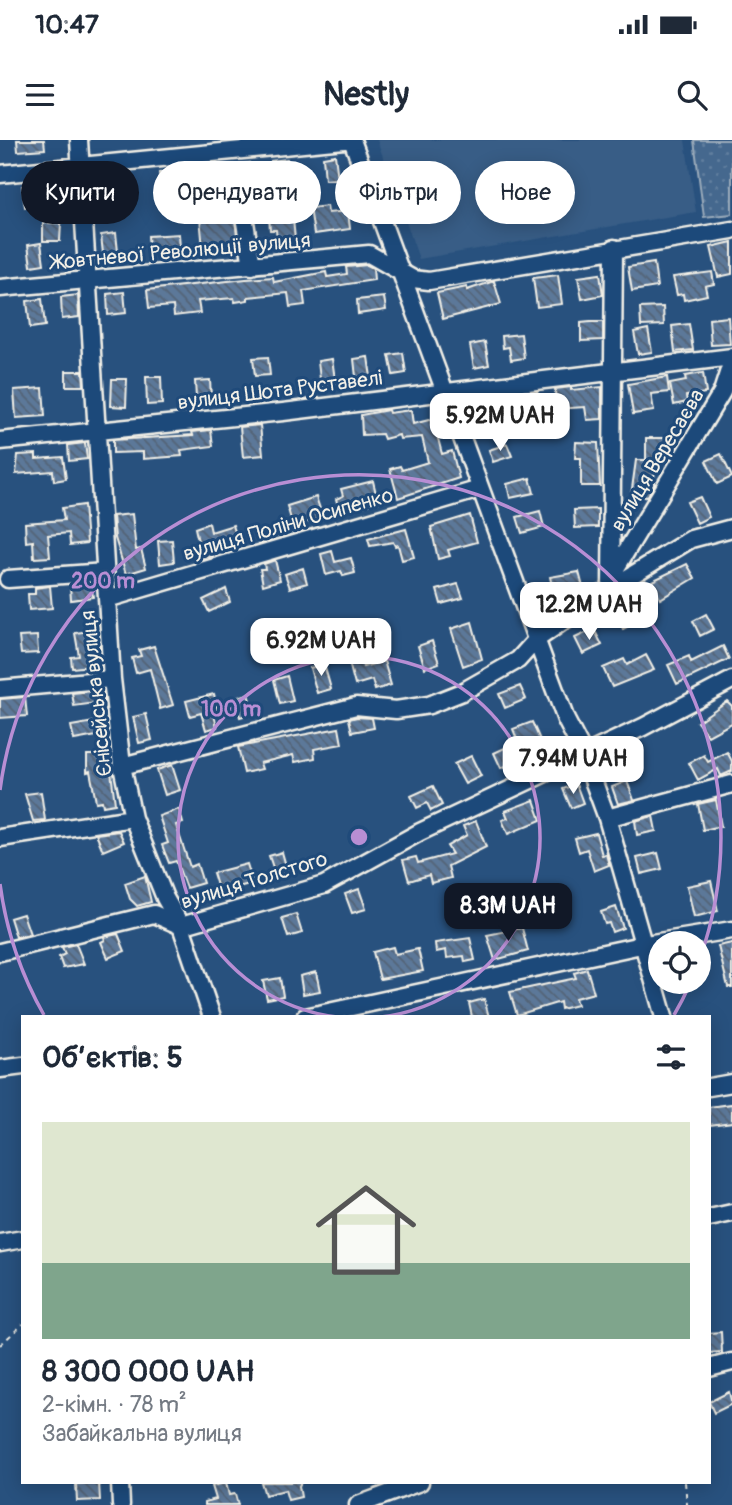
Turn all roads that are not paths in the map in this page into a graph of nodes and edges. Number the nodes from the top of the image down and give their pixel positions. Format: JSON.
{"nodes":[{"id":1,"x":79,"y":140,"type":"edge"},
{"id":2,"x":344,"y":140,"type":"edge"},
{"id":3,"x":352,"y":140,"type":"edge"},
{"id":4,"x":81,"y":161,"type":"edge"},
{"id":5,"x":139,"y":161,"type":"edge"},
{"id":6,"x":21,"y":172,"type":"edge"},
{"id":7,"x":0,"y":174,"type":"edge"},
{"id":8,"x":86,"y":224,"type":"edge"},
{"id":9,"x":245,"y":224,"type":"edge"},
{"id":10,"x":732,"y":230,"type":"edge"},
{"id":11,"x":614,"y":248,"type":"junction"},
{"id":12,"x":252,"y":266,"type":"junction"},
{"id":13,"x":399,"y":269,"type":"junction"},
{"id":14,"x":89,"y":280,"type":"junction"},
{"id":15,"x":0,"y":288,"type":"edge"},
{"id":16,"x":732,"y":359,"type":"edge"},
{"id":17,"x":615,"y":369,"type":"junction"},
{"id":18,"x":444,"y":390,"type":"junction"},
{"id":19,"x":95,"y":433,"type":"junction"},
{"id":20,"x":0,"y":441,"type":"edge"},
{"id":21,"x":480,"y":489,"type":"junction"},
{"id":22,"x":732,"y":528,"type":"edge"},
{"id":23,"x":105,"y":572,"type":"junction"},
{"id":24,"x":8,"y":579,"type":"dead end"},
{"id":25,"x":611,"y":582,"type":"junction"},
{"id":26,"x":107,"y":599,"type":"junction"},
{"id":27,"x":536,"y":640,"type":"junction"},
{"id":28,"x":112,"y":680,"type":"junction"},
{"id":29,"x":732,"y":680,"type":"edge"},
{"id":30,"x":0,"y":689,"type":"edge"},
{"id":31,"x":583,"y":753,"type":"junction"},
{"id":32,"x":122,"y":766,"type":"junction"},
{"id":33,"x":732,"y":784,"type":"edge"},
{"id":34,"x":133,"y":818,"type":"junction"},
{"id":35,"x":607,"y":818,"type":"junction"},
{"id":36,"x":0,"y":838,"type":"edge"},
{"id":37,"x":181,"y":926,"type":"junction"},
{"id":38,"x":732,"y":930,"type":"edge"},
{"id":39,"x":646,"y":944,"type":"junction"},
{"id":40,"x":0,"y":952,"type":"edge"},
{"id":41,"x":211,"y":1015,"type":"edge"},
{"id":42,"x":314,"y":1015,"type":"edge"},
{"id":43,"x":664,"y":1015,"type":"edge"},
{"id":44,"x":21,"y":1066,"type":"edge"},
{"id":45,"x":0,"y":1069,"type":"edge"},
{"id":46,"x":732,"y":1083,"type":"edge"},
{"id":47,"x":711,"y":1087,"type":"edge"},
{"id":48,"x":732,"y":1213,"type":"edge"},
{"id":49,"x":711,"y":1218,"type":"edge"},
{"id":50,"x":21,"y":1239,"type":"edge"},
{"id":51,"x":0,"y":1243,"type":"edge"},
{"id":52,"x":732,"y":1362,"type":"edge"},
{"id":53,"x":711,"y":1367,"type":"edge"},
{"id":54,"x":120,"y":1484,"type":"edge"},
{"id":55,"x":415,"y":1484,"type":"edge"},
{"id":56,"x":121,"y":1505,"type":"edge"},
{"id":57,"x":358,"y":1505,"type":"edge"}],
"edges":[{"from":1,"to":4,"type":"street","name":"Єнісейська вулиця"},
{"from":2,"to":5,"type":"street"},
{"from":3,"to":13,"type":"street"},
{"from":6,"to":7,"type":"street"},
{"from":8,"to":14,"type":"street","name":"Єнісейська вулиця"},
{"from":9,"to":12,"type":"street"},
{"from":10,"to":11,"type":"street","name":"Жовтневої Революції вулиця"},
{"from":11,"to":13,"type":"street","name":"Жовтневої Революції вулиця"},
{"from":11,"to":17,"type":"street"},
{"from":12,"to":13,"type":"street","name":"Жовтневої Революції вулиця"},
{"from":12,"to":14,"type":"street","name":"Жовтневої Революції вулиця"},
{"from":13,"to":18,"type":"street"},
{"from":14,"to":15,"type":"street","name":"Жовтневої Революції вулиця"},
{"from":14,"to":19,"type":"street","name":"Єнісейська вулиця"},
{"from":16,"to":17,"type":"street","name":"вулиця Шота Руставелі"},
{"from":16,"to":25,"type":"street","name":"вулиця Вересаєва"},
{"from":17,"to":18,"type":"street","name":"вулиця Шота Руставелі"},
{"from":17,"to":25,"type":"street"},
{"from":18,"to":19,"type":"street","name":"вулиця Шота Руставелі"},
{"from":18,"to":21,"type":"street"},
{"from":19,"to":20,"type":"street","name":"вулиця Шота Руставелі"},
{"from":19,"to":23,"type":"street","name":"Єнісейська вулиця"},
{"from":21,"to":26,"type":"street","name":"вулиця Поліни Осипенко"},
{"from":21,"to":27,"type":"street"},
{"from":22,"to":25,"type":"street"},
{"from":23,"to":24,"type":"street"},
{"from":23,"to":26,"type":"street","name":"Єнісейська вулиця"},
{"from":25,"to":27,"type":"street"},
{"from":26,"to":28,"type":"street","name":"Єнісейська вулиця"},
{"from":27,"to":31,"type":"street"},
{"from":27,"to":32,"type":"street"},
{"from":28,"to":30,"type":"street"},
{"from":28,"to":32,"type":"street","name":"Єнісейська вулиця"},
{"from":29,"to":31,"type":"street","name":"вулиця Толстого"},
{"from":31,"to":35,"type":"street"},
{"from":31,"to":37,"type":"street","name":"вулиця Толстого"},
{"from":32,"to":34,"type":"street","name":"Єнісейська вулиця"},
{"from":33,"to":35,"type":"street"},
{"from":34,"to":36,"type":"street"},
{"from":34,"to":37,"type":"street","name":"Єнісейська вулиця"},
{"from":35,"to":39,"type":"street"},
{"from":37,"to":40,"type":"street","name":"вулиця Толстого"},
{"from":37,"to":41,"type":"street","name":"Єнісейська вулиця"},
{"from":38,"to":39,"type":"street"},
{"from":39,"to":42,"type":"street"},
{"from":39,"to":43,"type":"street"},
{"from":44,"to":45,"type":"street"},
{"from":46,"to":47,"type":"street"},
{"from":48,"to":49,"type":"street"},
{"from":50,"to":51,"type":"street"},
{"from":52,"to":53,"type":"street"},
{"from":54,"to":56,"type":"street"},
{"from":55,"to":57,"type":"street"}]}
